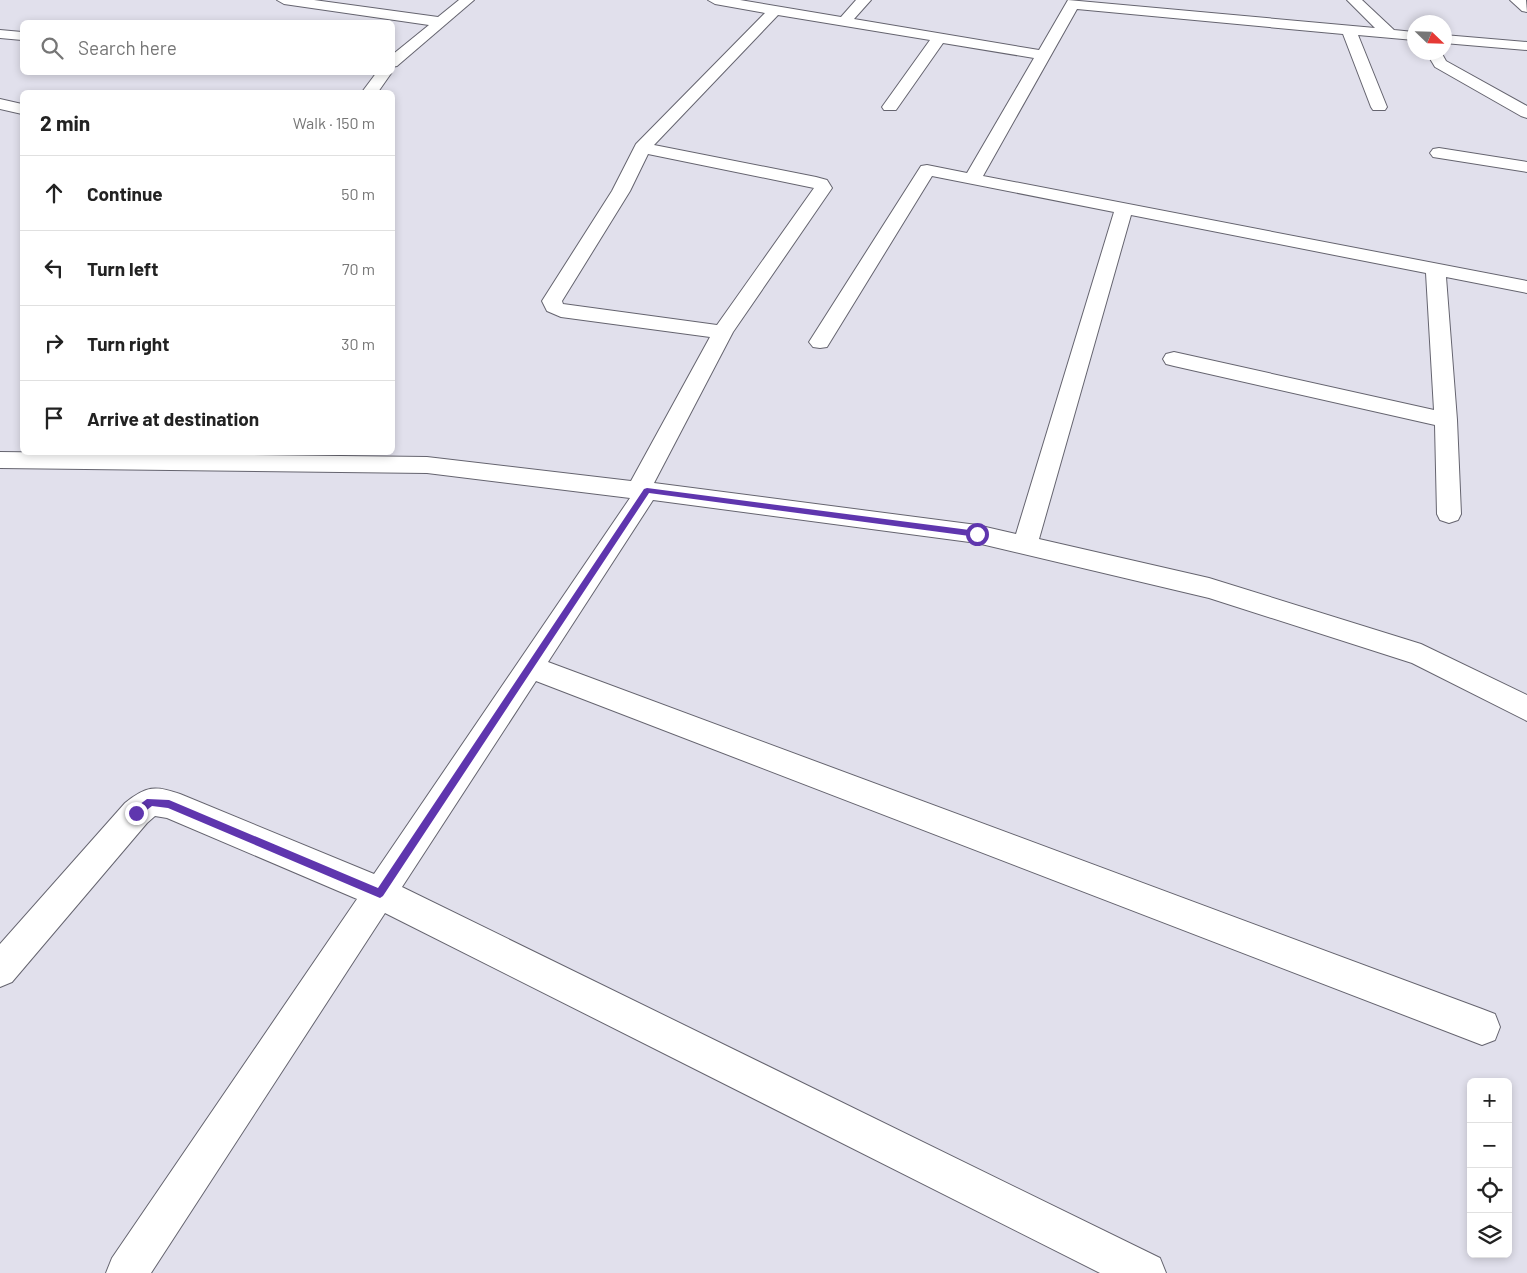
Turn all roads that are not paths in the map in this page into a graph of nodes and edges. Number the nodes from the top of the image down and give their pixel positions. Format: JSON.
{"nodes":[{"id":1,"x":284,"y":0,"type":"edge"},
{"id":2,"x":467,"y":0,"type":"edge"},
{"id":3,"x":720,"y":0,"type":"edge"},
{"id":4,"x":864,"y":0,"type":"edge"},
{"id":5,"x":1354,"y":0,"type":"edge"},
{"id":6,"x":1517,"y":0,"type":"edge"},
{"id":7,"x":1074,"y":2,"type":"edge"},
{"id":8,"x":1527,"y":8,"type":"edge"},
{"id":9,"x":775,"y":10,"type":"junction"},
{"id":10,"x":441,"y":22,"type":"junction"},
{"id":11,"x":844,"y":22,"type":"junction"},
{"id":12,"x":1349,"y":30,"type":"junction"},
{"id":13,"x":0,"y":34,"type":"edge"},
{"id":14,"x":1390,"y":34,"type":"junction"},
{"id":15,"x":1407,"y":35,"type":"edge"},
{"id":16,"x":20,"y":36,"type":"edge"},
{"id":17,"x":939,"y":38,"type":"junction"},
{"id":18,"x":1452,"y":40,"type":"edge"},
{"id":19,"x":1527,"y":46,"type":"edge"},
{"id":20,"x":1043,"y":55,"type":"junction"},
{"id":21,"x":395,"y":60,"type":"edge"},
{"id":22,"x":1438,"y":60,"type":"edge"},
{"id":23,"x":378,"y":75,"type":"edge"},
{"id":24,"x":371,"y":90,"type":"edge"},
{"id":25,"x":0,"y":104,"type":"edge"},
{"id":26,"x":890,"y":107,"type":"dead end"},
{"id":27,"x":1379,"y":107,"type":"dead end"},
{"id":28,"x":20,"y":109,"type":"edge"},
{"id":29,"x":1527,"y":113,"type":"edge"},
{"id":30,"x":642,"y":148,"type":"junction"},
{"id":31,"x":1439,"y":153,"type":"dead end"},
{"id":32,"x":1527,"y":167,"type":"edge"},
{"id":33,"x":973,"y":178,"type":"junction"},
{"id":34,"x":1124,"y":209,"type":"junction"},
{"id":35,"x":1436,"y":270,"type":"junction"},
{"id":36,"x":1527,"y":287,"type":"edge"},
{"id":37,"x":723,"y":332,"type":"junction"},
{"id":38,"x":820,"y":342,"type":"dead end"},
{"id":39,"x":1174,"y":359,"type":"dead end"},
{"id":40,"x":1446,"y":420,"type":"junction"},
{"id":41,"x":105,"y":457,"type":"edge"},
{"id":42,"x":0,"y":460,"type":"edge"},
{"id":43,"x":642,"y":490,"type":"junction"},
{"id":44,"x":1448,"y":514,"type":"dead end"},
{"id":45,"x":1025,"y":545,"type":"junction"},
{"id":46,"x":530,"y":667,"type":"junction"},
{"id":47,"x":1527,"y":708,"type":"edge"},
{"id":48,"x":380,"y":893,"type":"junction"},
{"id":49,"x":0,"y":970,"type":"edge"},
{"id":50,"x":1482,"y":1027,"type":"dead end"},
{"id":51,"x":127,"y":1273,"type":"edge"},
{"id":52,"x":1145,"y":1273,"type":"edge"}],
"edges":[{"from":1,"to":10,"type":"street"},
{"from":2,"to":10,"type":"street"},
{"from":3,"to":9,"type":"street"},
{"from":4,"to":11,"type":"street"},
{"from":5,"to":14,"type":"street"},
{"from":6,"to":8,"type":"street"},
{"from":7,"to":12,"type":"street"},
{"from":7,"to":20,"type":"street"},
{"from":9,"to":11,"type":"street"},
{"from":9,"to":30,"type":"street"},
{"from":10,"to":21,"type":"street"},
{"from":11,"to":17,"type":"street"},
{"from":12,"to":14,"type":"street"},
{"from":12,"to":27,"type":"street"},
{"from":13,"to":16,"type":"street"},
{"from":14,"to":15,"type":"street"},
{"from":17,"to":20,"type":"street"},
{"from":17,"to":26,"type":"street"},
{"from":18,"to":19,"type":"street"},
{"from":20,"to":33,"type":"street"},
{"from":22,"to":29,"type":"street"},
{"from":23,"to":24,"type":"street"},
{"from":25,"to":28,"type":"street"},
{"from":30,"to":37,"type":"street"},
{"from":30,"to":37,"type":"street"},
{"from":31,"to":32,"type":"street"},
{"from":33,"to":34,"type":"street"},
{"from":33,"to":38,"type":"street"},
{"from":34,"to":35,"type":"street"},
{"from":34,"to":45,"type":"street"},
{"from":35,"to":36,"type":"street"},
{"from":35,"to":40,"type":"street"},
{"from":37,"to":43,"type":"street"},
{"from":39,"to":40,"type":"street"},
{"from":40,"to":44,"type":"street"},
{"from":41,"to":42,"type":"street"},
{"from":41,"to":43,"type":"street"},
{"from":43,"to":45,"type":"street"},
{"from":43,"to":46,"type":"street"},
{"from":45,"to":47,"type":"street"},
{"from":46,"to":48,"type":"street"},
{"from":46,"to":50,"type":"street"},
{"from":48,"to":49,"type":"street"},
{"from":48,"to":51,"type":"street"},
{"from":48,"to":52,"type":"street"}]}
